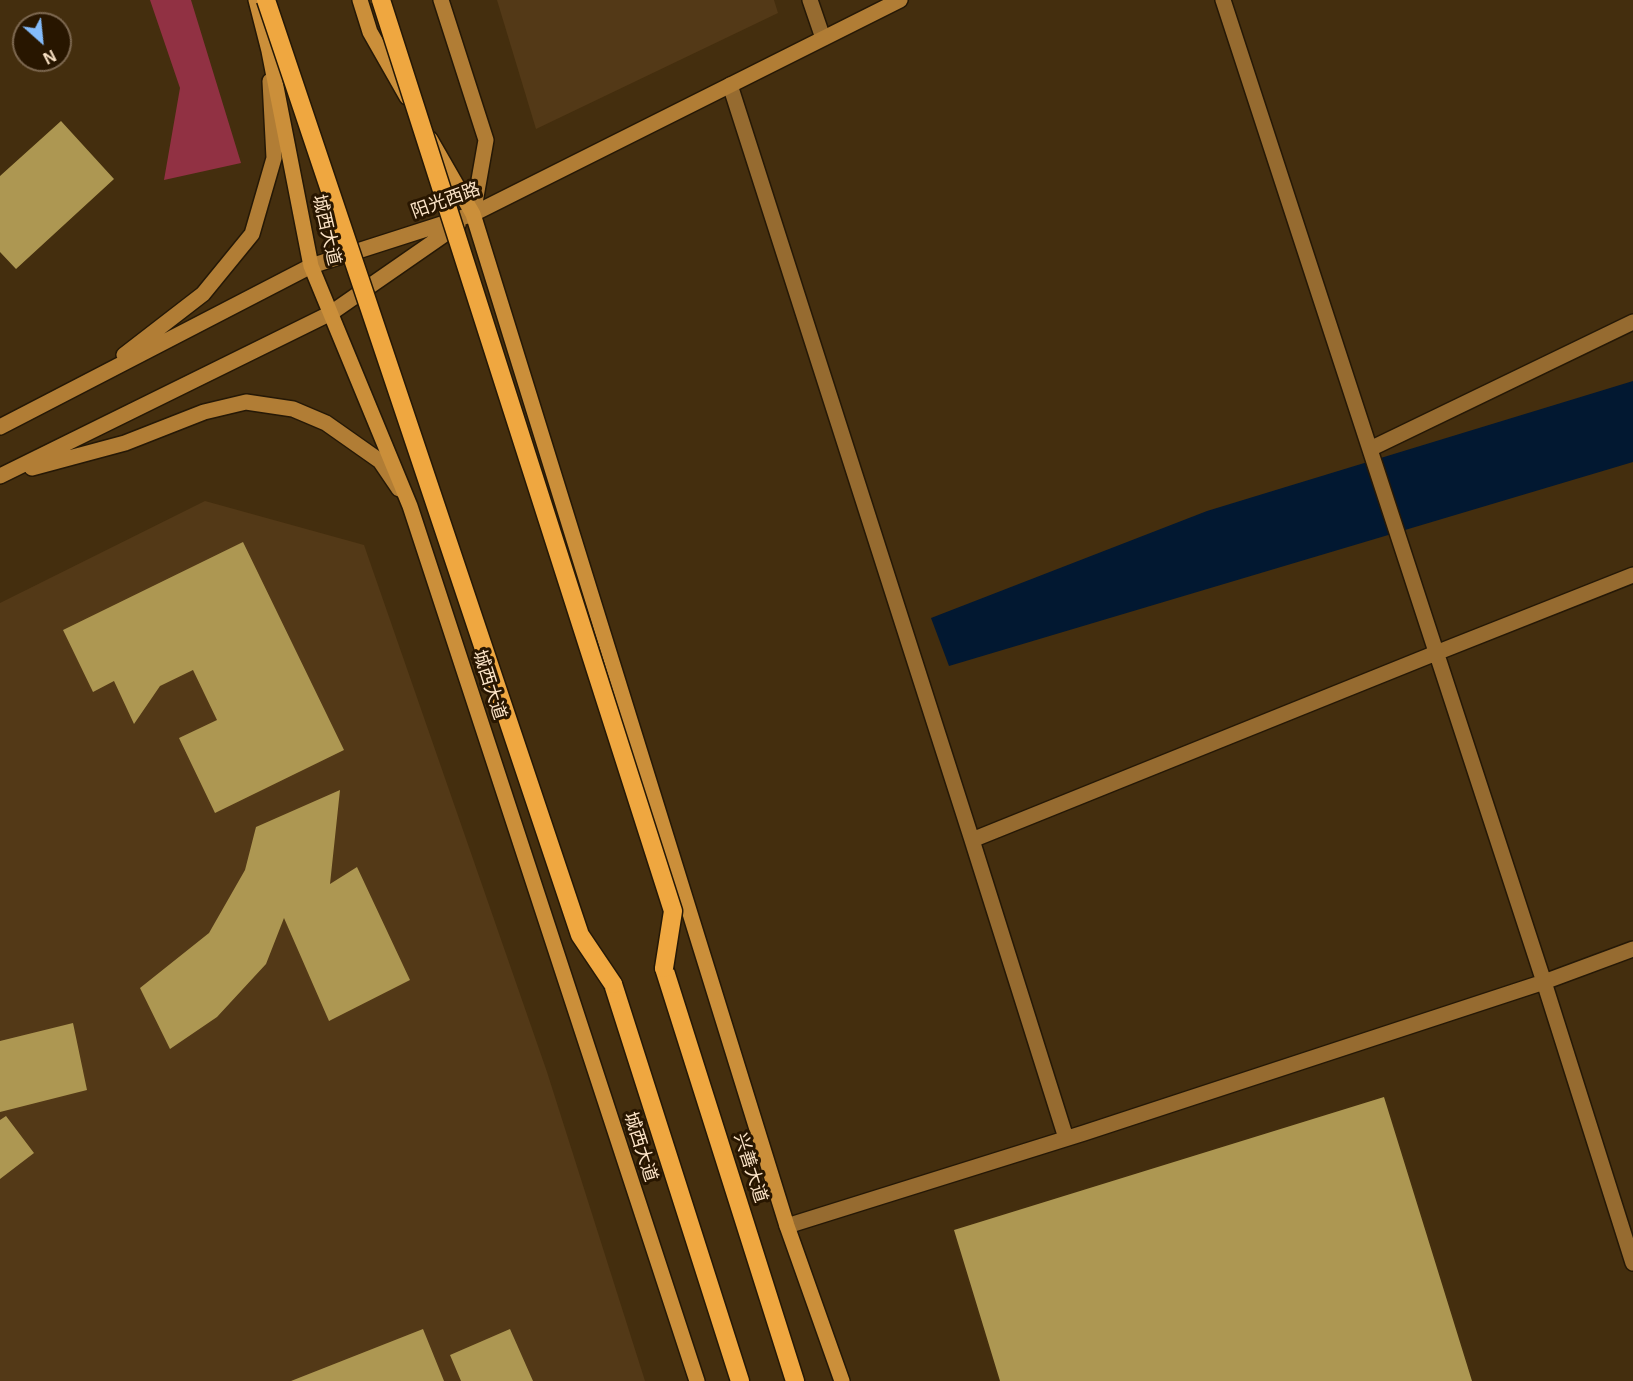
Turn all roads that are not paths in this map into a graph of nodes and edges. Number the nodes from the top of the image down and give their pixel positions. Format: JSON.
{"nodes":[{"id":1,"x":256,"y":0,"type":"edge"},
{"id":2,"x":266,"y":0,"type":"edge"},
{"id":3,"x":360,"y":0,"type":"edge"},
{"id":4,"x":381,"y":0,"type":"edge"},
{"id":5,"x":441,"y":0,"type":"edge"},
{"id":6,"x":810,"y":0,"type":"edge"},
{"id":7,"x":900,"y":0,"type":"edge"},
{"id":8,"x":1223,"y":0,"type":"edge"},
{"id":9,"x":823,"y":38,"type":"junction"},
{"id":10,"x":269,"y":51,"type":"junction"},
{"id":11,"x":730,"y":85,"type":"junction"},
{"id":12,"x":473,"y":214,"type":"junction"},
{"id":13,"x":311,"y":266,"type":"junction"},
{"id":14,"x":331,"y":313,"type":"junction"},
{"id":15,"x":1633,"y":322,"type":"edge"},
{"id":16,"x":95,"y":377,"type":"junction"},
{"id":17,"x":0,"y":427,"type":"edge"},
{"id":18,"x":1371,"y":452,"type":"junction"},
{"id":19,"x":0,"y":477,"type":"edge"},
{"id":20,"x":410,"y":506,"type":"junction"},
{"id":21,"x":1633,"y":575,"type":"edge"},
{"id":22,"x":1436,"y":652,"type":"junction"},
{"id":23,"x":972,"y":840,"type":"junction"},
{"id":24,"x":1633,"y":949,"type":"edge"},
{"id":25,"x":1544,"y":982,"type":"junction"},
{"id":26,"x":1066,"y":1138,"type":"junction"},
{"id":27,"x":787,"y":1226,"type":"junction"},
{"id":28,"x":1633,"y":1263,"type":"edge"},
{"id":29,"x":697,"y":1381,"type":"edge"},
{"id":30,"x":740,"y":1381,"type":"edge"},
{"id":31,"x":795,"y":1381,"type":"edge"},
{"id":32,"x":842,"y":1381,"type":"edge"}],
"edges":[{"from":1,"to":10,"type":"main road","name":"城西大道"},
{"from":2,"to":30,"type":"highway","bridge":true},
{"from":3,"to":12,"type":"main road"},
{"from":4,"to":31,"type":"highway","name":"兴善大道","bridge":true},
{"from":5,"to":12,"type":"main road"},
{"from":6,"to":9,"type":"lane"},
{"from":7,"to":9,"type":"main road","name":"阳光西路"},
{"from":8,"to":18,"type":"lane"},
{"from":9,"to":11,"type":"main road","name":"阳光西路"},
{"from":10,"to":13,"type":"main road","name":"城西大道"},
{"from":10,"to":16,"type":"main road"},
{"from":11,"to":12,"type":"main road","name":"阳光西路"},
{"from":11,"to":23,"type":"lane"},
{"from":12,"to":13,"type":"main road","name":"阳光西路"},
{"from":12,"to":14,"type":"main road"},
{"from":12,"to":27,"type":"main road"},
{"from":13,"to":14,"type":"main road","name":"城西大道"},
{"from":13,"to":16,"type":"main road","name":"阳光西路"},
{"from":14,"to":19,"type":"main road"},
{"from":14,"to":20,"type":"main road","name":"城西大道"},
{"from":15,"to":18,"type":"lane"},
{"from":16,"to":17,"type":"main road","name":"阳光西路"},
{"from":18,"to":22,"type":"lane"},
{"from":19,"to":20,"type":"main road"},
{"from":20,"to":29,"type":"main road","name":"城西大道"},
{"from":21,"to":22,"type":"lane"},
{"from":22,"to":23,"type":"lane"},
{"from":22,"to":25,"type":"lane"},
{"from":23,"to":26,"type":"lane"},
{"from":24,"to":25,"type":"lane"},
{"from":25,"to":26,"type":"lane"},
{"from":25,"to":28,"type":"lane"},
{"from":26,"to":27,"type":"lane"},
{"from":27,"to":32,"type":"main road"}]}
